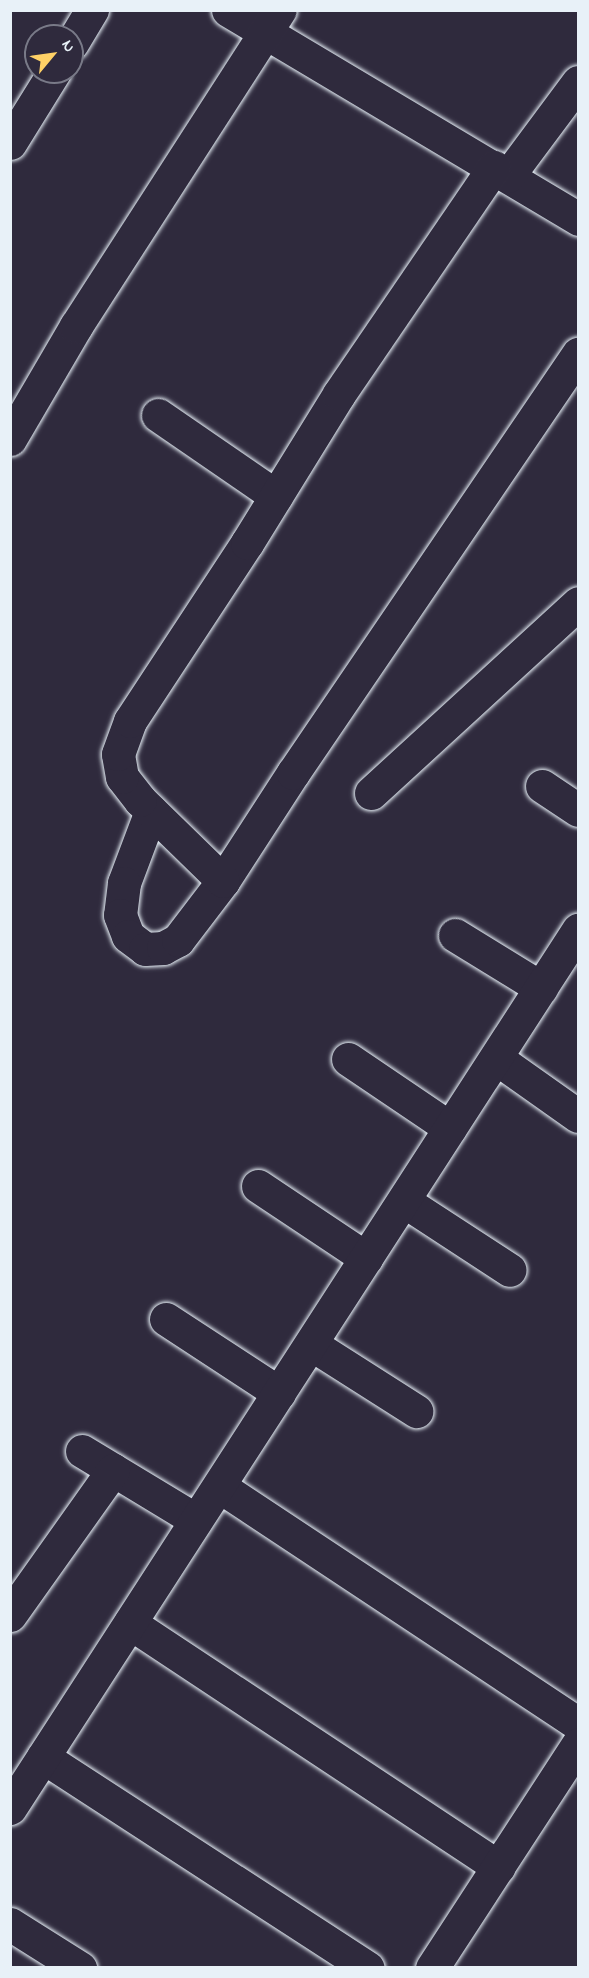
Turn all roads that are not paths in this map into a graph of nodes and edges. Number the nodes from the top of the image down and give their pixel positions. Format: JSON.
{"nodes":[{"id":1,"x":92,"y":10,"type":"edge"},
{"id":2,"x":252,"y":16,"type":"edge"},
{"id":3,"x":84,"y":24,"type":"edge"},
{"id":4,"x":579,"y":82,"type":"edge"},
{"id":5,"x":47,"y":84,"type":"edge"},
{"id":6,"x":10,"y":143,"type":"edge"},
{"id":7,"x":501,"y":172,"type":"junction"},
{"id":8,"x":579,"y":219,"type":"edge"},
{"id":9,"x":579,"y":354,"type":"edge"},
{"id":10,"x":159,"y":415,"type":"dead end"},
{"id":11,"x":10,"y":439,"type":"edge"},
{"id":12,"x":276,"y":496,"type":"junction"},
{"id":13,"x":579,"y":603,"type":"edge"},
{"id":14,"x":542,"y":786,"type":"dead end"},
{"id":15,"x":371,"y":793,"type":"dead end"},
{"id":16,"x":579,"y":810,"type":"edge"},
{"id":17,"x":151,"y":811,"type":"junction"},
{"id":18,"x":223,"y":881,"type":"junction"},
{"id":19,"x":579,"y":930,"type":"edge"},
{"id":20,"x":455,"y":935,"type":"dead end"},
{"id":21,"x":541,"y":988,"type":"junction"},
{"id":22,"x":496,"y":1058,"type":"junction"},
{"id":23,"x":348,"y":1059,"type":"dead end"},
{"id":24,"x":579,"y":1116,"type":"edge"},
{"id":25,"x":450,"y":1128,"type":"junction"},
{"id":26,"x":258,"y":1186,"type":"dead end"},
{"id":27,"x":404,"y":1200,"type":"junction"},
{"id":28,"x":366,"y":1258,"type":"junction"},
{"id":29,"x":510,"y":1270,"type":"dead end"},
{"id":30,"x":166,"y":1319,"type":"dead end"},
{"id":31,"x":311,"y":1344,"type":"junction"},
{"id":32,"x":279,"y":1393,"type":"junction"},
{"id":33,"x":416,"y":1411,"type":"dead end"},
{"id":34,"x":82,"y":1451,"type":"dead end"},
{"id":35,"x":113,"y":1470,"type":"junction"},
{"id":36,"x":219,"y":1486,"type":"junction"},
{"id":37,"x":196,"y":1520,"type":"junction"},
{"id":38,"x":10,"y":1615,"type":"edge"},
{"id":39,"x":130,"y":1623,"type":"junction"},
{"id":40,"x":579,"y":1724,"type":"edge"},
{"id":41,"x":579,"y":1744,"type":"edge"},
{"id":42,"x":43,"y":1757,"type":"junction"},
{"id":43,"x":10,"y":1808,"type":"edge"},
{"id":44,"x":498,"y":1867,"type":"junction"},
{"id":45,"x":10,"y":1924,"type":"edge"},
{"id":46,"x":80,"y":1968,"type":"edge"},
{"id":47,"x":368,"y":1968,"type":"edge"},
{"id":48,"x":432,"y":1968,"type":"edge"}],
"edges":[{"from":1,"to":3,"type":"street"},
{"from":2,"to":7,"type":"street"},
{"from":2,"to":11,"type":"street"},
{"from":4,"to":7,"type":"street"},
{"from":5,"to":6,"type":"street"},
{"from":7,"to":8,"type":"street"},
{"from":7,"to":12,"type":"street"},
{"from":9,"to":18,"type":"street"},
{"from":10,"to":12,"type":"street"},
{"from":12,"to":17,"type":"street"},
{"from":13,"to":15,"type":"street"},
{"from":14,"to":16,"type":"street"},
{"from":17,"to":18,"type":"street"},
{"from":17,"to":18,"type":"street"},
{"from":19,"to":21,"type":"street"},
{"from":20,"to":21,"type":"street"},
{"from":21,"to":22,"type":"street"},
{"from":22,"to":24,"type":"street"},
{"from":22,"to":25,"type":"street"},
{"from":23,"to":25,"type":"street"},
{"from":25,"to":27,"type":"street"},
{"from":26,"to":28,"type":"street"},
{"from":27,"to":28,"type":"street"},
{"from":27,"to":29,"type":"street"},
{"from":28,"to":31,"type":"street"},
{"from":30,"to":32,"type":"street"},
{"from":31,"to":32,"type":"street"},
{"from":31,"to":33,"type":"street"},
{"from":32,"to":36,"type":"street"},
{"from":34,"to":35,"type":"street"},
{"from":35,"to":37,"type":"street"},
{"from":35,"to":38,"type":"street"},
{"from":36,"to":37,"type":"street"},
{"from":36,"to":40,"type":"street"},
{"from":37,"to":39,"type":"street"},
{"from":39,"to":42,"type":"street"},
{"from":39,"to":44,"type":"street"},
{"from":41,"to":44,"type":"street"},
{"from":42,"to":43,"type":"street"},
{"from":42,"to":47,"type":"street"},
{"from":44,"to":48,"type":"street"},
{"from":45,"to":46,"type":"street"}]}
